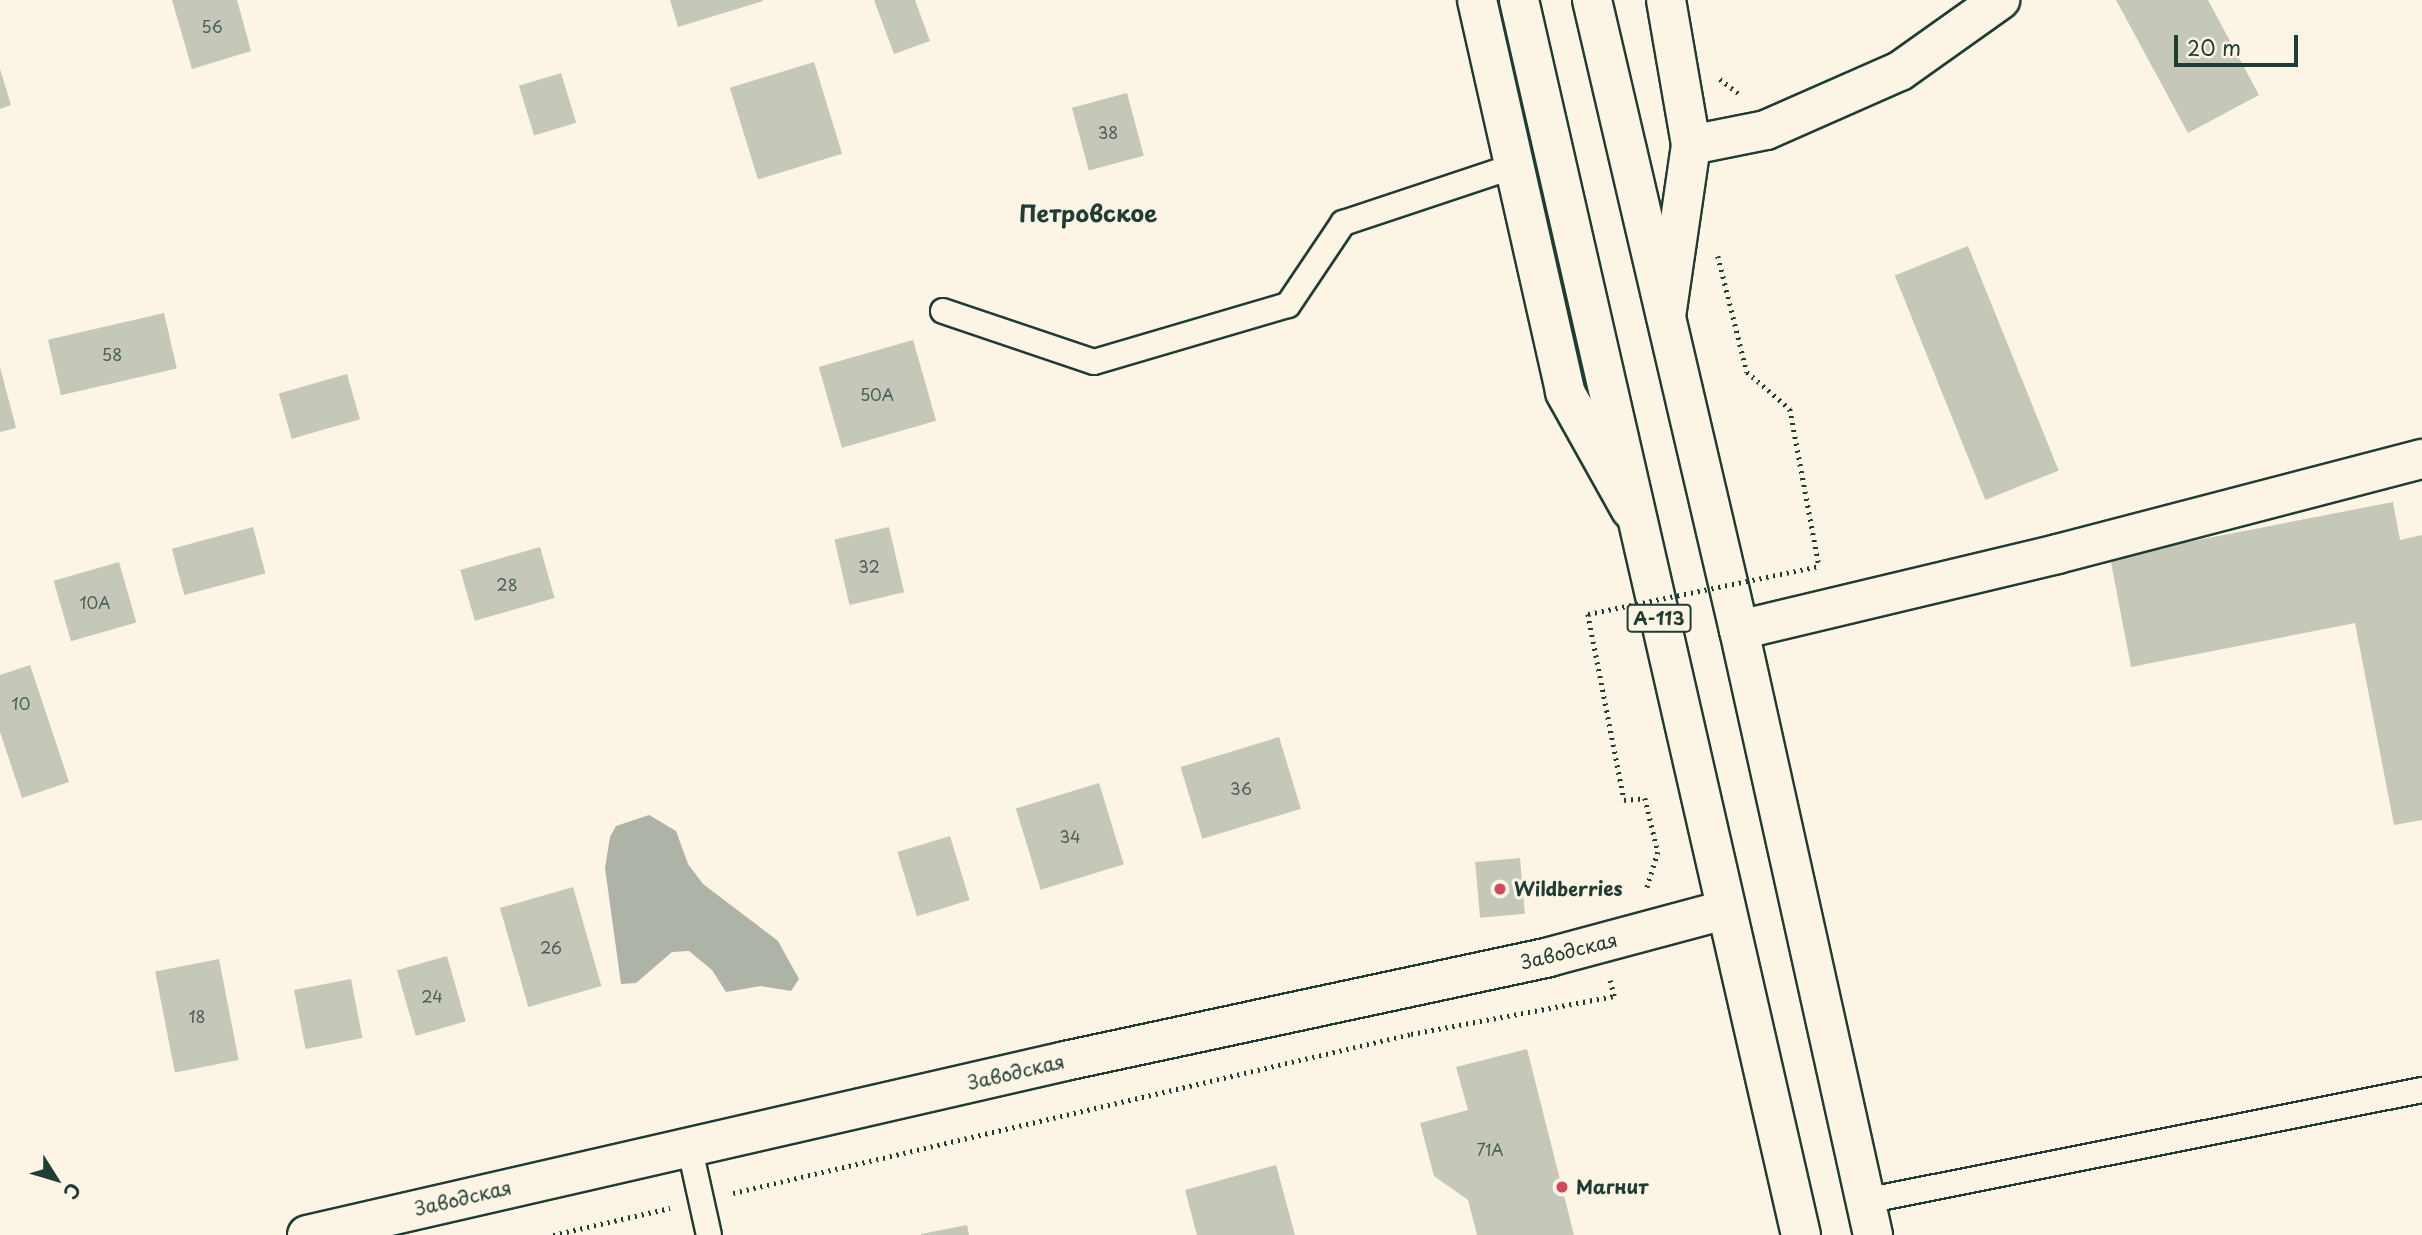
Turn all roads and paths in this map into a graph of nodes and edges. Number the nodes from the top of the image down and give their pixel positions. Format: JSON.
{"nodes":[{"id":1,"x":1477,"y":0,"type":"edge"},
{"id":2,"x":1519,"y":0,"type":"edge"},
{"id":3,"x":1592,"y":0,"type":"edge"},
{"id":4,"x":1666,"y":0,"type":"edge"},
{"id":5,"x":2000,"y":0,"type":"edge"},
{"id":6,"x":1691,"y":145,"type":"junction"},
{"id":7,"x":1514,"y":166,"type":"junction"},
{"id":8,"x":1716,"y":251,"type":"dead end"},
{"id":9,"x":943,"y":311,"type":"dead end"},
{"id":10,"x":1665,"y":318,"type":"junction"},
{"id":11,"x":2422,"y":459,"type":"edge"},
{"id":12,"x":1636,"y":519,"type":"junction"},
{"id":13,"x":1740,"y":630,"type":"junction"},
{"id":14,"x":1643,"y":893,"type":"dead end"},
{"id":15,"x":1725,"y":910,"type":"junction"},
{"id":16,"x":1600,"y":944,"type":"junction"},
{"id":17,"x":2422,"y":1090,"type":"edge"},
{"id":18,"x":689,"y":1145,"type":"junction"},
{"id":19,"x":701,"y":1200,"type":"junction"},
{"id":20,"x":1869,"y":1218,"type":"edge"},
{"id":21,"x":307,"y":1235,"type":"edge"},
{"id":22,"x":553,"y":1235,"type":"edge"},
{"id":23,"x":709,"y":1235,"type":"edge"},
{"id":24,"x":1801,"y":1235,"type":"edge"}],
"edges":[{"from":1,"to":7,"type":"main road"},
{"from":2,"to":12,"type":"main road","number":"А-113"},
{"from":3,"to":10,"type":"main road"},
{"from":4,"to":6,"type":"main road"},
{"from":5,"to":6,"type":"main road"},
{"from":6,"to":10,"type":"main road"},
{"from":7,"to":9,"type":"lane"},
{"from":7,"to":12,"type":"main road"},
{"from":8,"to":14,"type":"path","bridge":true},
{"from":10,"to":13,"type":"main road"},
{"from":11,"to":13,"type":"main road"},
{"from":12,"to":15,"type":"main road","number":"А-113"},
{"from":13,"to":20,"type":"main road"},
{"from":15,"to":16,"type":"main road","name":"Заводская"},
{"from":15,"to":24,"type":"main road","number":"А-113"},
{"from":16,"to":18,"type":"main road","name":"Заводская"},
{"from":16,"to":19,"type":"path"},
{"from":17,"to":20,"type":"lane"},
{"from":18,"to":19,"type":"lane"},
{"from":18,"to":21,"type":"main road","name":"Заводская"},
{"from":19,"to":22,"type":"path"},
{"from":19,"to":23,"type":"lane"}]}
